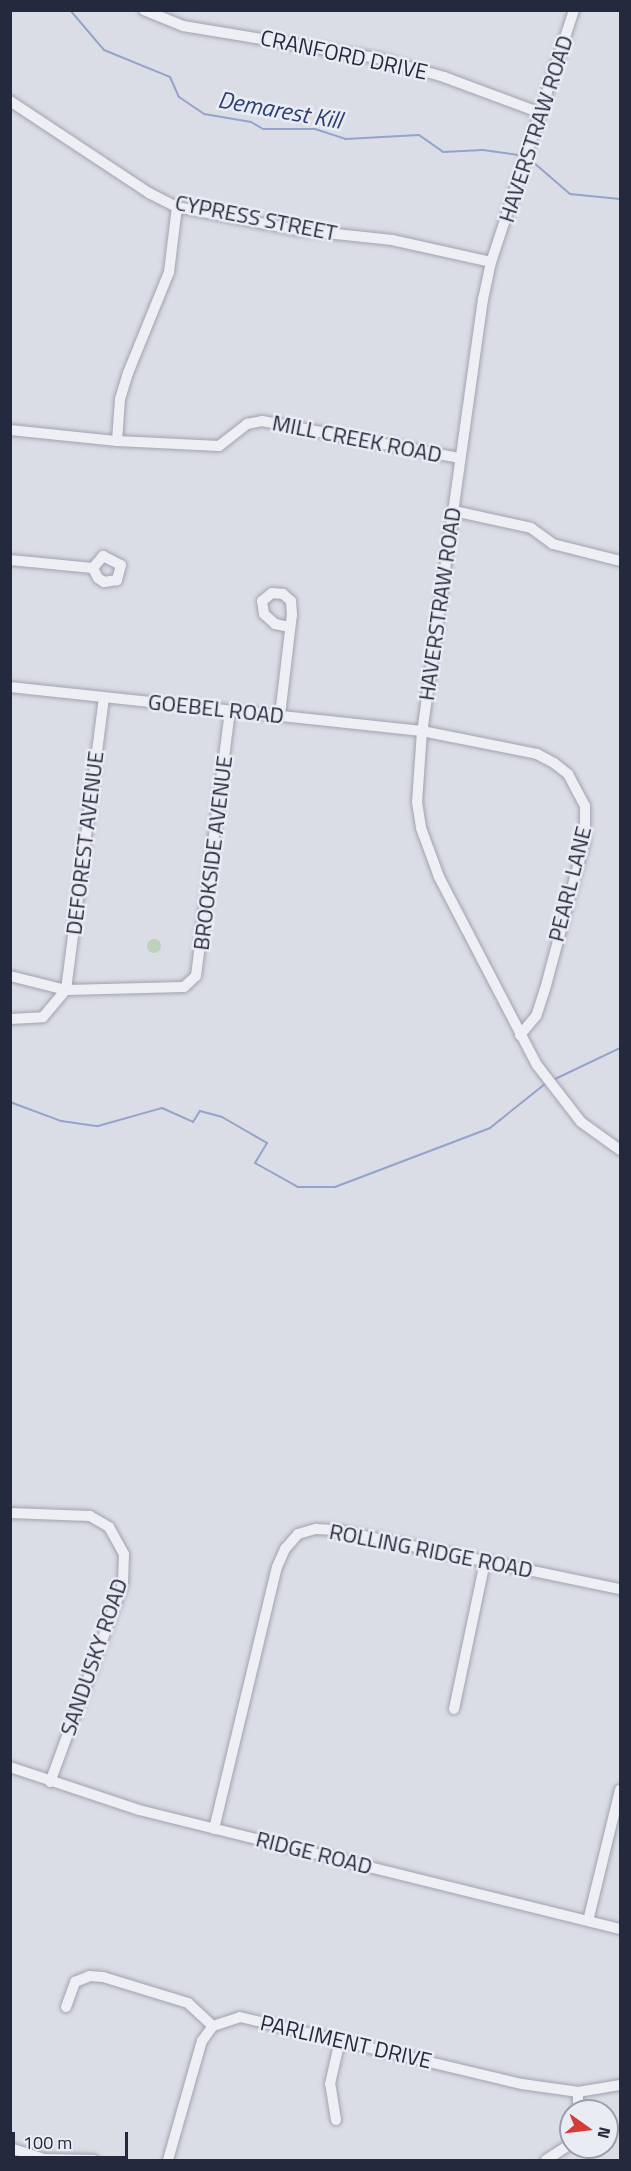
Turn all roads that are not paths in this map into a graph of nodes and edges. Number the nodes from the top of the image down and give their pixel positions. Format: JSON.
{"nodes":[{"id":1,"x":144,"y":10,"type":"edge"},
{"id":2,"x":574,"y":10,"type":"edge"},
{"id":3,"x":10,"y":101,"type":"edge"},
{"id":4,"x":542,"y":113,"type":"junction"},
{"id":5,"x":177,"y":207,"type":"junction"},
{"id":6,"x":491,"y":262,"type":"junction"},
{"id":7,"x":10,"y":430,"type":"edge"},
{"id":8,"x":117,"y":441,"type":"junction"},
{"id":9,"x":459,"y":458,"type":"junction"},
{"id":10,"x":454,"y":511,"type":"junction"},
{"id":11,"x":10,"y":560,"type":"edge"},
{"id":12,"x":621,"y":561,"type":"edge"},
{"id":13,"x":93,"y":568,"type":"dead end"},
{"id":14,"x":289,"y":627,"type":"dead end"},
{"id":15,"x":10,"y":687,"type":"edge"},
{"id":16,"x":104,"y":697,"type":"junction"},
{"id":17,"x":230,"y":712,"type":"junction"},
{"id":18,"x":280,"y":715,"type":"junction"},
{"id":19,"x":422,"y":731,"type":"junction"},
{"id":20,"x":10,"y":976,"type":"edge"},
{"id":21,"x":66,"y":990,"type":"junction"},
{"id":22,"x":10,"y":1019,"type":"edge"},
{"id":23,"x":520,"y":1035,"type":"junction"},
{"id":24,"x":621,"y":1150,"type":"edge"},
{"id":25,"x":10,"y":1513,"type":"edge"},
{"id":26,"x":485,"y":1562,"type":"junction"},
{"id":27,"x":621,"y":1589,"type":"edge"},
{"id":28,"x":454,"y":1709,"type":"dead end"},
{"id":29,"x":10,"y":1767,"type":"edge"},
{"id":30,"x":50,"y":1782,"type":"junction"},
{"id":31,"x":621,"y":1790,"type":"edge"},
{"id":32,"x":214,"y":1829,"type":"junction"},
{"id":33,"x":588,"y":1921,"type":"junction"},
{"id":34,"x":621,"y":1929,"type":"edge"},
{"id":35,"x":66,"y":2007,"type":"dead end"},
{"id":36,"x":213,"y":2026,"type":"junction"},
{"id":37,"x":340,"y":2040,"type":"junction"},
{"id":38,"x":621,"y":2085,"type":"edge"},
{"id":39,"x":578,"y":2092,"type":"junction"},
{"id":40,"x":578,"y":2099,"type":"edge"},
{"id":41,"x":336,"y":2120,"type":"dead end"},
{"id":42,"x":10,"y":2148,"type":"edge"},
{"id":43,"x":559,"y":2152,"type":"edge"},
{"id":44,"x":94,"y":2160,"type":"edge"},
{"id":45,"x":168,"y":2160,"type":"edge"},
{"id":46,"x":546,"y":2160,"type":"edge"}],
"edges":[{"from":1,"to":4,"type":"street","name":"CRANFORD DRIVE"},
{"from":2,"to":4,"type":"street","name":"HAVERSTRAW ROAD"},
{"from":3,"to":5,"type":"street","name":"CYPRESS STREET"},
{"from":4,"to":6,"type":"street","name":"HAVERSTRAW ROAD"},
{"from":5,"to":6,"type":"street","name":"CYPRESS STREET"},
{"from":5,"to":8,"type":"street"},
{"from":6,"to":9,"type":"street","name":"HAVERSTRAW ROAD"},
{"from":7,"to":8,"type":"street","name":"MILL CREEK ROAD"},
{"from":8,"to":9,"type":"street","name":"MILL CREEK ROAD"},
{"from":9,"to":10,"type":"street","name":"HAVERSTRAW ROAD"},
{"from":10,"to":12,"type":"street"},
{"from":10,"to":19,"type":"street","name":"HAVERSTRAW ROAD"},
{"from":11,"to":13,"type":"street"},
{"from":14,"to":18,"type":"street"},
{"from":15,"to":16,"type":"street","name":"GOEBEL ROAD"},
{"from":16,"to":17,"type":"street","name":"GOEBEL ROAD"},
{"from":16,"to":21,"type":"street","name":"DEFOREST AVENUE"},
{"from":17,"to":18,"type":"street","name":"GOEBEL ROAD"},
{"from":17,"to":21,"type":"street","name":"BROOKSIDE AVENUE"},
{"from":18,"to":19,"type":"street","name":"GOEBEL ROAD"},
{"from":19,"to":23,"type":"street","name":"HAVERSTRAW ROAD"},
{"from":19,"to":23,"type":"street","name":"PEARL LANE"},
{"from":20,"to":21,"type":"street"},
{"from":21,"to":22,"type":"street"},
{"from":23,"to":24,"type":"street","name":"HAVERSTRAW ROAD"},
{"from":25,"to":30,"type":"street","name":"SANDUSKY ROAD"},
{"from":26,"to":27,"type":"street","name":"ROLLING RIDGE ROAD"},
{"from":26,"to":28,"type":"street"},
{"from":26,"to":32,"type":"street","name":"ROLLING RIDGE ROAD"},
{"from":29,"to":30,"type":"street","name":"RIDGE ROAD"},
{"from":30,"to":32,"type":"street","name":"RIDGE ROAD"},
{"from":31,"to":33,"type":"street"},
{"from":32,"to":33,"type":"street","name":"RIDGE ROAD"},
{"from":33,"to":34,"type":"street","name":"RIDGE ROAD"},
{"from":35,"to":36,"type":"street"},
{"from":36,"to":37,"type":"street","name":"PARLIMENT DRIVE"},
{"from":36,"to":45,"type":"street"},
{"from":37,"to":39,"type":"street","name":"PARLIMENT DRIVE"},
{"from":37,"to":41,"type":"street"},
{"from":38,"to":39,"type":"street","name":"PARLIMENT DRIVE"},
{"from":39,"to":40,"type":"street"},
{"from":42,"to":44,"type":"street"},
{"from":43,"to":46,"type":"street"}]}
